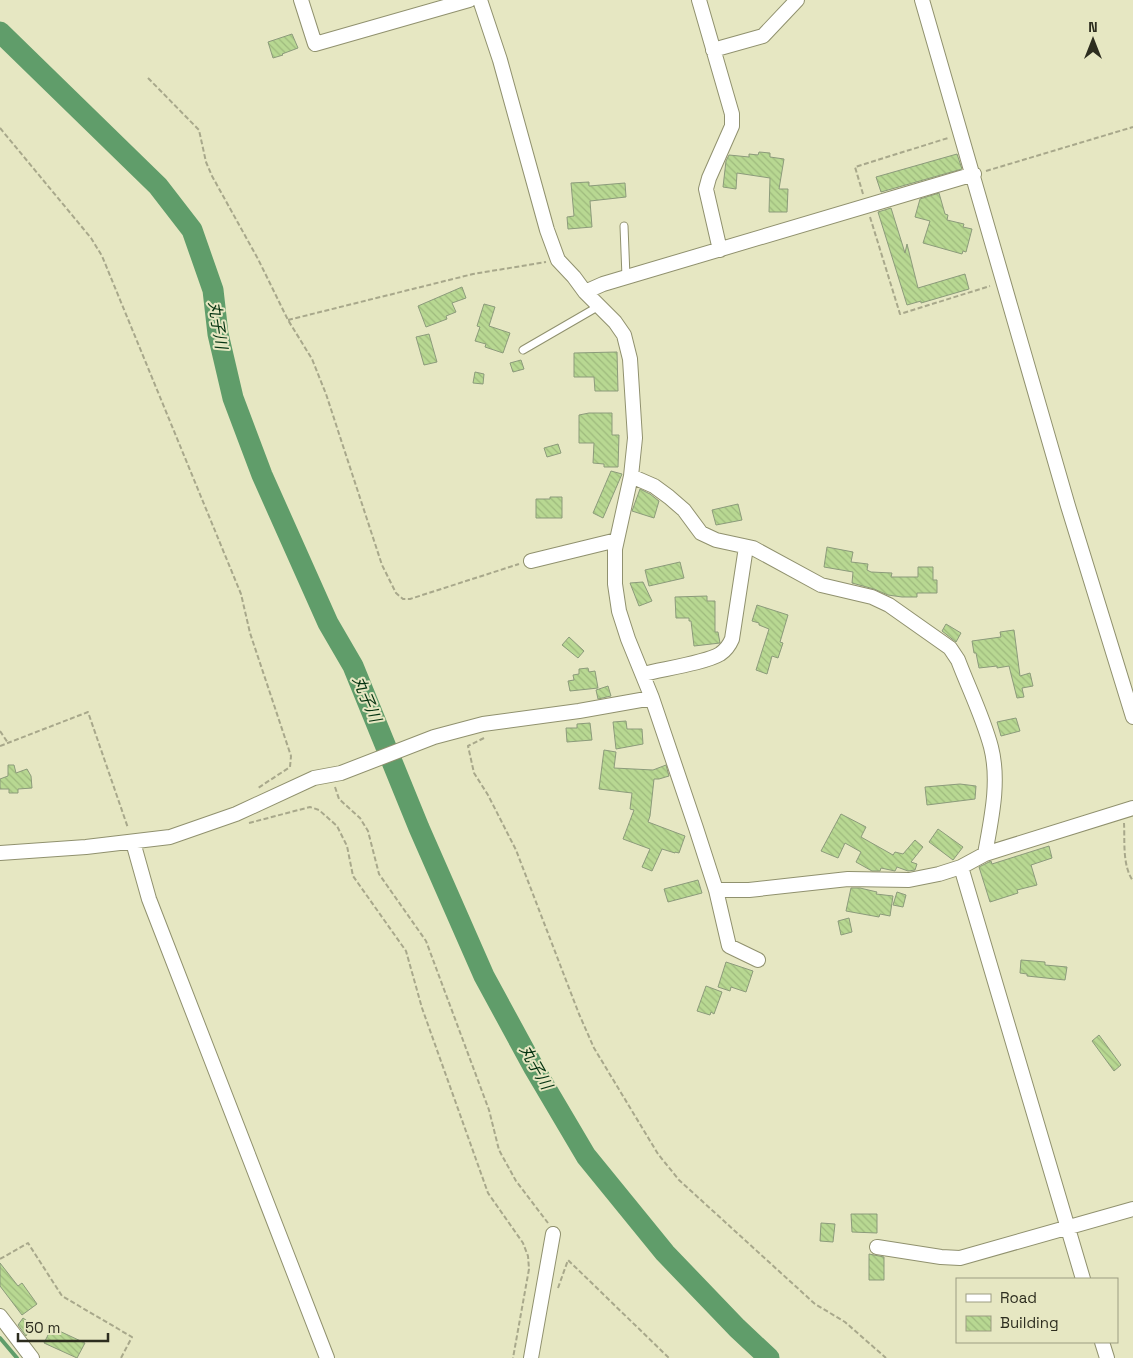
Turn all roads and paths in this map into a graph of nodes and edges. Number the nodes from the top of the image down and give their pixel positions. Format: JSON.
{"nodes":[{"id":1,"x":301,"y":0,"type":"edge"},
{"id":2,"x":469,"y":0,"type":"edge"},
{"id":3,"x":480,"y":0,"type":"edge"},
{"id":4,"x":699,"y":0,"type":"edge"},
{"id":5,"x":797,"y":0,"type":"edge"},
{"id":6,"x":922,"y":0,"type":"edge"},
{"id":7,"x":714,"y":50,"type":"junction"},
{"id":8,"x":148,"y":78,"type":"dead end"},
{"id":9,"x":1133,"y":127,"type":"edge"},
{"id":10,"x":0,"y":128,"type":"edge"},
{"id":11,"x":962,"y":134,"type":"junction"},
{"id":12,"x":974,"y":174,"type":"junction"},
{"id":13,"x":867,"y":206,"type":"junction"},
{"id":14,"x":624,"y":226,"type":"dead end"},
{"id":15,"x":720,"y":250,"type":"junction"},
{"id":16,"x":558,"y":260,"type":"junction"},
{"id":17,"x":626,"y":277,"type":"junction"},
{"id":18,"x":1005,"y":282,"type":"junction"},
{"id":19,"x":585,"y":292,"type":"junction"},
{"id":20,"x":599,"y":306,"type":"junction"},
{"id":21,"x":288,"y":320,"type":"junction"},
{"id":22,"x":523,"y":350,"type":"dead end"},
{"id":23,"x":631,"y":476,"type":"junction"},
{"id":24,"x":617,"y":540,"type":"junction"},
{"id":25,"x":746,"y":547,"type":"junction"},
{"id":26,"x":531,"y":560,"type":"joint"},
{"id":27,"x":643,"y":674,"type":"junction"},
{"id":28,"x":652,"y":698,"type":"junction"},
{"id":29,"x":1133,"y":717,"type":"edge"},
{"id":30,"x":0,"y":731,"type":"edge"},
{"id":31,"x":490,"y":736,"type":"dead end"},
{"id":32,"x":8,"y":743,"type":"junction"},
{"id":33,"x":0,"y":746,"type":"edge"},
{"id":34,"x":336,"y":774,"type":"junction"},
{"id":35,"x":251,"y":793,"type":"dead end"},
{"id":36,"x":1129,"y":809,"type":"edge"},
{"id":37,"x":242,"y":811,"type":"junction"},
{"id":38,"x":133,"y":842,"type":"junction"},
{"id":39,"x":0,"y":853,"type":"edge"},
{"id":40,"x":985,"y":854,"type":"junction"},
{"id":41,"x":961,"y":867,"type":"junction"},
{"id":42,"x":1133,"y":881,"type":"edge"},
{"id":43,"x":716,"y":890,"type":"junction"},
{"id":44,"x":758,"y":960,"type":"dead end"},
{"id":45,"x":1133,"y":1209,"type":"edge"},
{"id":46,"x":1068,"y":1228,"type":"junction"},
{"id":47,"x":553,"y":1234,"type":"joint"},
{"id":48,"x":877,"y":1247,"type":"dead end"},
{"id":49,"x":0,"y":1259,"type":"edge"},
{"id":50,"x":1083,"y":1278,"type":"edge"},
{"id":51,"x":558,"y":1288,"type":"dead end"},
{"id":52,"x":0,"y":1316,"type":"edge"},
{"id":53,"x":1102,"y":1343,"type":"edge"},
{"id":54,"x":31,"y":1358,"type":"edge"},
{"id":55,"x":121,"y":1358,"type":"edge"},
{"id":56,"x":327,"y":1358,"type":"edge"},
{"id":57,"x":513,"y":1358,"type":"edge"},
{"id":58,"x":531,"y":1358,"type":"edge"},
{"id":59,"x":669,"y":1358,"type":"edge"},
{"id":60,"x":886,"y":1358,"type":"edge"},
{"id":61,"x":1107,"y":1358,"type":"edge"}],
"edges":[{"from":1,"to":2,"type":"street"},
{"from":3,"to":16,"type":"street"},
{"from":4,"to":7,"type":"street"},
{"from":5,"to":7,"type":"street"},
{"from":6,"to":11,"type":"street"},
{"from":7,"to":15,"type":"street"},
{"from":8,"to":21,"type":"path"},
{"from":9,"to":12,"type":"path"},
{"from":10,"to":35,"type":"path"},
{"from":11,"to":12,"type":"street"},
{"from":11,"to":13,"type":"path"},
{"from":12,"to":13,"type":"street"},
{"from":12,"to":18,"type":"street"},
{"from":13,"to":15,"type":"street"},
{"from":13,"to":18,"type":"path"},
{"from":14,"to":17,"type":"lane"},
{"from":15,"to":17,"type":"street"},
{"from":16,"to":19,"type":"street"},
{"from":16,"to":21,"type":"path"},
{"from":17,"to":19,"type":"street"},
{"from":18,"to":29,"type":"street"},
{"from":19,"to":20,"type":"street"},
{"from":20,"to":22,"type":"lane"},
{"from":20,"to":23,"type":"street"},
{"from":21,"to":26,"type":"path"},
{"from":23,"to":24,"type":"street"},
{"from":23,"to":25,"type":"street"},
{"from":24,"to":26,"type":"street"},
{"from":24,"to":27,"type":"street"},
{"from":25,"to":27,"type":"street"},
{"from":25,"to":40,"type":"street"},
{"from":27,"to":28,"type":"street"},
{"from":28,"to":34,"type":"street"},
{"from":28,"to":43,"type":"street"},
{"from":30,"to":32,"type":"path"},
{"from":31,"to":60,"type":"path"},
{"from":32,"to":33,"type":"path"},
{"from":32,"to":38,"type":"path"},
{"from":34,"to":37,"type":"street"},
{"from":34,"to":47,"type":"path"},
{"from":36,"to":40,"type":"street"},
{"from":36,"to":42,"type":"path"},
{"from":37,"to":38,"type":"street"},
{"from":37,"to":57,"type":"path"},
{"from":38,"to":39,"type":"street"},
{"from":38,"to":56,"type":"street"},
{"from":40,"to":41,"type":"street"},
{"from":41,"to":43,"type":"street"},
{"from":41,"to":46,"type":"street"},
{"from":43,"to":44,"type":"street"},
{"from":45,"to":46,"type":"street"},
{"from":46,"to":48,"type":"street"},
{"from":46,"to":50,"type":"street"},
{"from":47,"to":58,"type":"street"},
{"from":49,"to":55,"type":"path"},
{"from":51,"to":59,"type":"path"},
{"from":52,"to":54,"type":"street"},
{"from":53,"to":61,"type":"street"}]}
